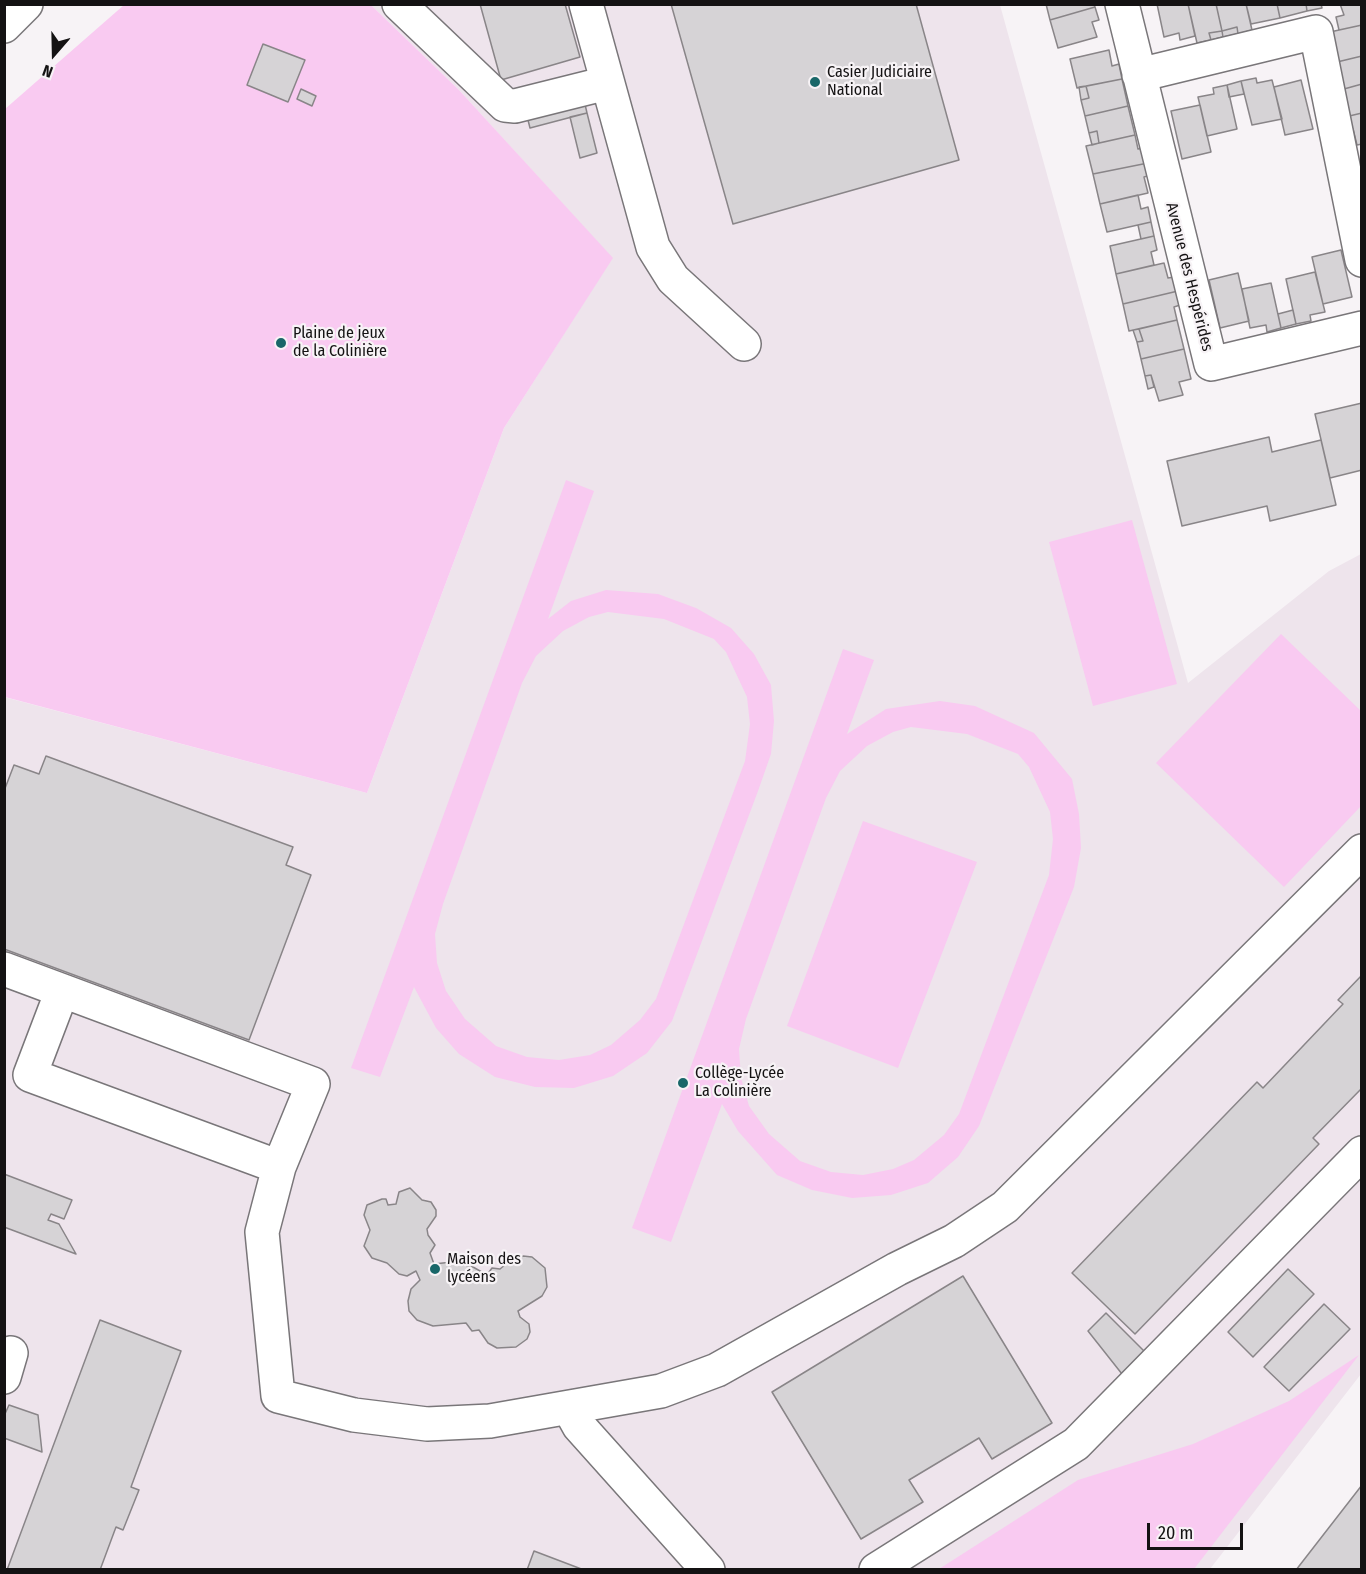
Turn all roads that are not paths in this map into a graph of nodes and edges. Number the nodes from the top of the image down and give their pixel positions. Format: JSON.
{"nodes":[{"id":1,"x":26,"y":4,"type":"edge"},
{"id":2,"x":399,"y":4,"type":"edge"},
{"id":3,"x":586,"y":4,"type":"edge"},
{"id":4,"x":1122,"y":4,"type":"edge"},
{"id":5,"x":4,"y":26,"type":"edge"},
{"id":6,"x":1139,"y":75,"type":"junction"},
{"id":7,"x":607,"y":83,"type":"junction"},
{"id":8,"x":1362,"y":260,"type":"edge"},
{"id":9,"x":1362,"y":328,"type":"edge"},
{"id":10,"x":744,"y":344,"type":"dead end"},
{"id":11,"x":1362,"y":851,"type":"edge"},
{"id":12,"x":4,"y":969,"type":"edge"},
{"id":13,"x":62,"y":991,"type":"junction"},
{"id":14,"x":17,"y":1070,"type":"edge"},
{"id":15,"x":1362,"y":1153,"type":"edge"},
{"id":16,"x":279,"y":1167,"type":"junction"},
{"id":17,"x":569,"y":1408,"type":"junction"},
{"id":18,"x":708,"y":1569,"type":"edge"},
{"id":19,"x":876,"y":1569,"type":"edge"}],
"edges":[{"from":1,"to":5,"type":"street"},
{"from":2,"to":7,"type":"street"},
{"from":3,"to":7,"type":"street"},
{"from":4,"to":6,"type":"street","name":"Avenue des Hespérides"},
{"from":6,"to":8,"type":"street"},
{"from":6,"to":9,"type":"street","name":"Avenue des Hespérides"},
{"from":7,"to":10,"type":"street"},
{"from":11,"to":17,"type":"street"},
{"from":12,"to":13,"type":"street"},
{"from":13,"to":14,"type":"street"},
{"from":13,"to":16,"type":"street"},
{"from":14,"to":16,"type":"street"},
{"from":15,"to":19,"type":"street"},
{"from":16,"to":17,"type":"street"},
{"from":17,"to":18,"type":"street"}]}
